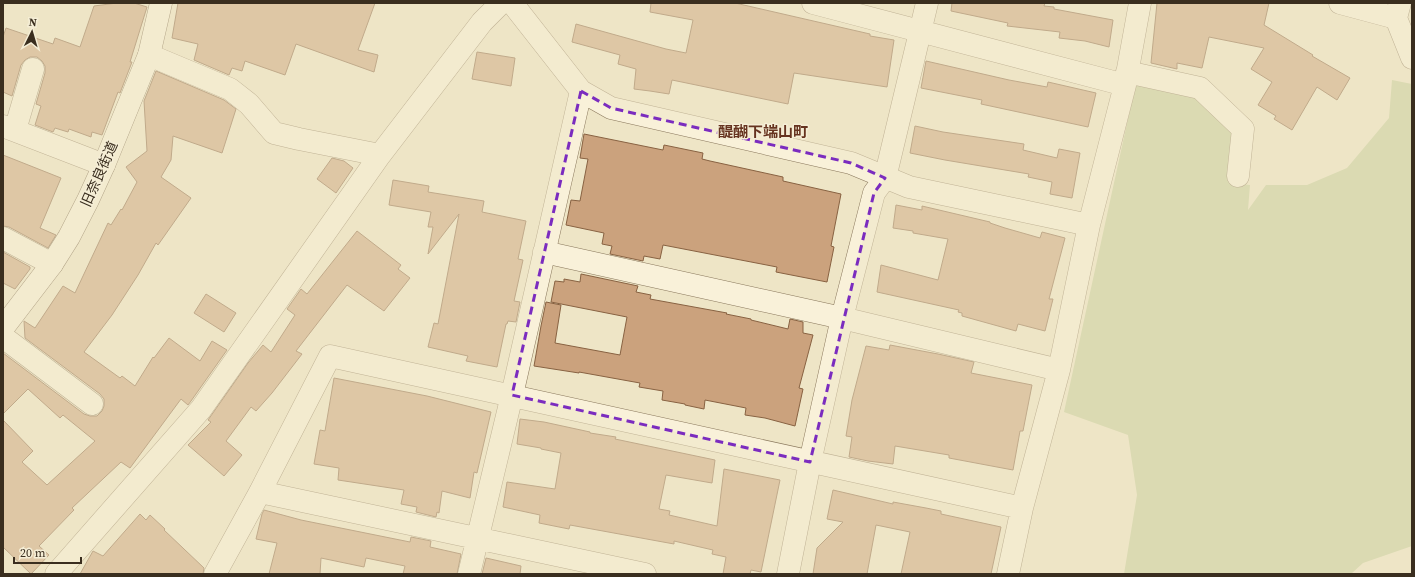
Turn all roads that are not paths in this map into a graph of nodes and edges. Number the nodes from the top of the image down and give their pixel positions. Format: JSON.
{"nodes":[{"id":1,"x":161,"y":3,"type":"edge"},
{"id":2,"x":813,"y":3,"type":"edge"},
{"id":3,"x":927,"y":3,"type":"edge"},
{"id":4,"x":1140,"y":3,"type":"edge"},
{"id":5,"x":1340,"y":3,"type":"edge"},
{"id":6,"x":512,"y":4,"type":"edge"},
{"id":7,"x":1398,"y":11,"type":"edge"},
{"id":8,"x":921,"y":30,"type":"junction"},
{"id":9,"x":148,"y":55,"type":"junction"},
{"id":10,"x":1412,"y":58,"type":"edge"},
{"id":11,"x":33,"y":69,"type":"dead end"},
{"id":12,"x":1126,"y":78,"type":"junction"},
{"id":13,"x":581,"y":90,"type":"junction"},
{"id":14,"x":9,"y":128,"type":"edge"},
{"id":15,"x":380,"y":155,"type":"junction"},
{"id":16,"x":104,"y":165,"type":"junction"},
{"id":17,"x":1238,"y":176,"type":"dead end"},
{"id":18,"x":885,"y":178,"type":"junction"},
{"id":19,"x":1089,"y":225,"type":"junction"},
{"id":20,"x":3,"y":238,"type":"edge"},
{"id":21,"x":544,"y":252,"type":"junction"},
{"id":22,"x":52,"y":264,"type":"junction"},
{"id":23,"x":842,"y":318,"type":"junction"},
{"id":24,"x":3,"y":328,"type":"edge"},
{"id":25,"x":3,"y":337,"type":"edge"},
{"id":26,"x":1059,"y":370,"type":"junction"},
{"id":27,"x":512,"y":395,"type":"junction"},
{"id":28,"x":92,"y":404,"type":"dead end"},
{"id":29,"x":810,"y":462,"type":"junction"},
{"id":30,"x":260,"y":492,"type":"junction"},
{"id":31,"x":1022,"y":508,"type":"junction"},
{"id":32,"x":477,"y":538,"type":"junction"},
{"id":33,"x":56,"y":574,"type":"edge"},
{"id":34,"x":215,"y":574,"type":"edge"},
{"id":35,"x":469,"y":574,"type":"edge"},
{"id":36,"x":645,"y":574,"type":"edge"},
{"id":37,"x":788,"y":574,"type":"edge"},
{"id":38,"x":1008,"y":574,"type":"edge"}],
"edges":[{"from":1,"to":9,"type":"street","name":"旧奈良街道"},
{"from":2,"to":8,"type":"street"},
{"from":3,"to":8,"type":"street"},
{"from":4,"to":12,"type":"street"},
{"from":5,"to":7,"type":"street"},
{"from":6,"to":13,"type":"street"},
{"from":6,"to":15,"type":"street"},
{"from":7,"to":10,"type":"street"},
{"from":8,"to":12,"type":"street"},
{"from":8,"to":18,"type":"street"},
{"from":9,"to":15,"type":"street"},
{"from":9,"to":16,"type":"street","name":"旧奈良街道"},
{"from":11,"to":14,"type":"street"},
{"from":12,"to":17,"type":"street"},
{"from":12,"to":19,"type":"street"},
{"from":13,"to":18,"type":"street"},
{"from":13,"to":21,"type":"street"},
{"from":14,"to":16,"type":"street"},
{"from":15,"to":33,"type":"street"},
{"from":16,"to":22,"type":"street","name":"旧奈良街道"},
{"from":18,"to":19,"type":"street"},
{"from":18,"to":23,"type":"street"},
{"from":19,"to":26,"type":"street"},
{"from":20,"to":22,"type":"street"},
{"from":21,"to":23,"type":"street"},
{"from":21,"to":27,"type":"street"},
{"from":22,"to":24,"type":"street","name":"旧奈良街道"},
{"from":23,"to":26,"type":"street"},
{"from":23,"to":29,"type":"street"},
{"from":25,"to":28,"type":"street"},
{"from":26,"to":31,"type":"street"},
{"from":27,"to":29,"type":"street"},
{"from":27,"to":30,"type":"street"},
{"from":27,"to":32,"type":"street"},
{"from":29,"to":31,"type":"street"},
{"from":29,"to":37,"type":"street"},
{"from":30,"to":32,"type":"street"},
{"from":30,"to":34,"type":"street"},
{"from":31,"to":38,"type":"street"},
{"from":32,"to":35,"type":"street"},
{"from":32,"to":36,"type":"street"}]}
